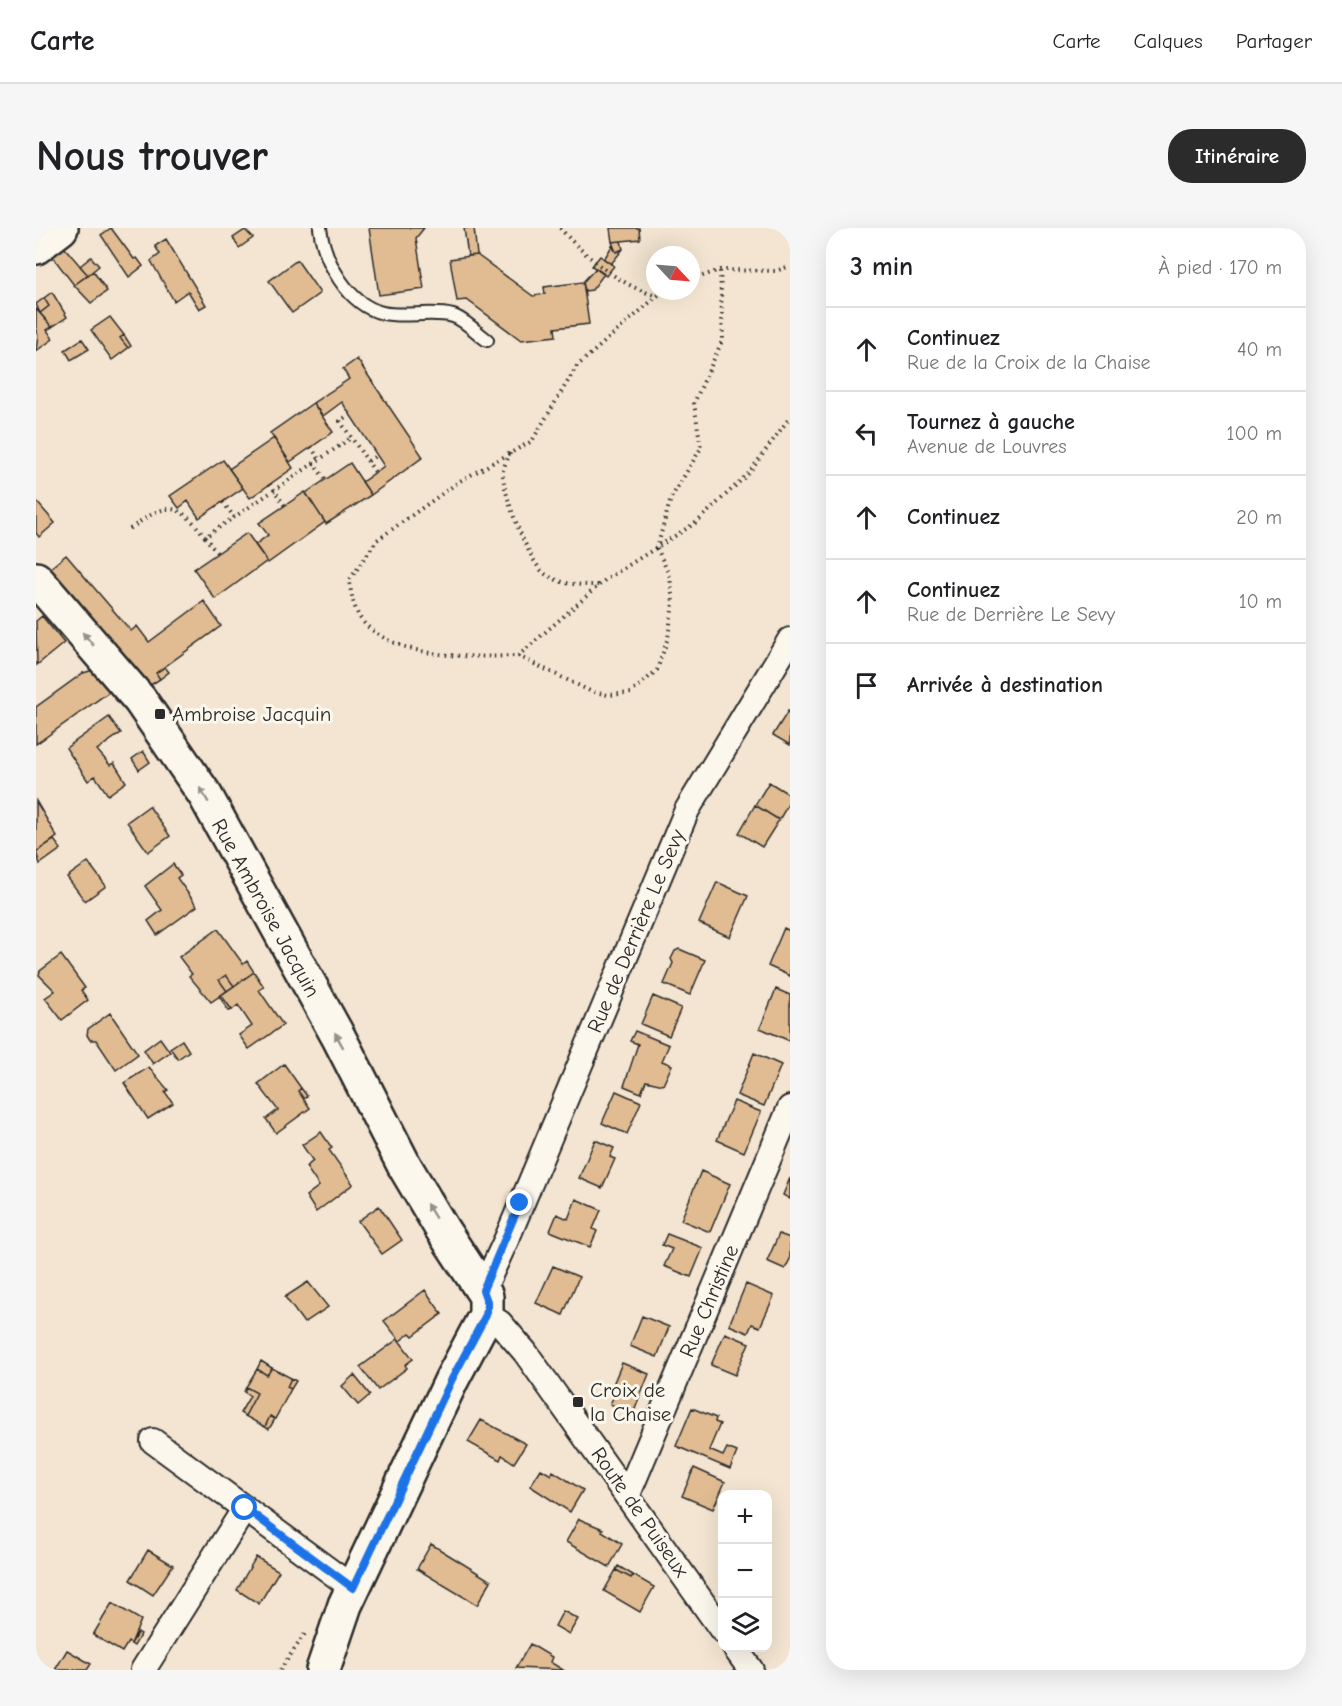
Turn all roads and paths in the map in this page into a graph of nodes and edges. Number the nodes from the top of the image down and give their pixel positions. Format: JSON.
{"nodes":[{"id":1,"x":61,"y":228,"type":"edge"},
{"id":2,"x":320,"y":228,"type":"edge"},
{"id":3,"x":560,"y":228,"type":"edge"},
{"id":4,"x":36,"y":247,"type":"edge"},
{"id":5,"x":790,"y":266,"type":"edge"},
{"id":6,"x":720,"y":270,"type":"junction"},
{"id":7,"x":700,"y":277,"type":"edge"},
{"id":8,"x":646,"y":293,"type":"edge"},
{"id":9,"x":653,"y":300,"type":"edge"},
{"id":10,"x":487,"y":340,"type":"dead end"},
{"id":11,"x":350,"y":414,"type":"dead end"},
{"id":12,"x":790,"y":417,"type":"edge"},
{"id":13,"x":351,"y":438,"type":"junction"},
{"id":14,"x":311,"y":447,"type":"dead end"},
{"id":15,"x":511,"y":453,"type":"junction"},
{"id":16,"x":378,"y":455,"type":"dead end"},
{"id":17,"x":319,"y":459,"type":"junction"},
{"id":18,"x":368,"y":462,"type":"junction"},
{"id":19,"x":313,"y":463,"type":"junction"},
{"id":20,"x":375,"y":472,"type":"dead end"},
{"id":21,"x":326,"y":480,"type":"dead end"},
{"id":22,"x":270,"y":484,"type":"dead end"},
{"id":23,"x":273,"y":490,"type":"junction"},
{"id":24,"x":223,"y":502,"type":"dead end"},
{"id":25,"x":285,"y":506,"type":"dead end"},
{"id":26,"x":234,"y":517,"type":"junction"},
{"id":27,"x":130,"y":529,"type":"dead end"},
{"id":28,"x":204,"y":537,"type":"junction"},
{"id":29,"x":657,"y":548,"type":"junction"},
{"id":30,"x":217,"y":553,"type":"dead end"},
{"id":31,"x":36,"y":579,"type":"edge"},
{"id":32,"x":599,"y":585,"type":"junction"},
{"id":33,"x":790,"y":640,"type":"edge"},
{"id":34,"x":518,"y":656,"type":"junction"},
{"id":35,"x":790,"y":1108,"type":"edge"},
{"id":36,"x":508,"y":1236,"type":"junction"},
{"id":37,"x":463,"y":1260,"type":"junction"},
{"id":38,"x":484,"y":1302,"type":"junction"},
{"id":39,"x":153,"y":1441,"type":"dead end"},
{"id":40,"x":628,"y":1494,"type":"junction"},
{"id":41,"x":245,"y":1508,"type":"junction"},
{"id":42,"x":353,"y":1588,"type":"junction"},
{"id":43,"x":718,"y":1623,"type":"edge"},
{"id":44,"x":738,"y":1652,"type":"edge"},
{"id":45,"x":143,"y":1670,"type":"edge"},
{"id":46,"x":323,"y":1670,"type":"edge"},
{"id":47,"x":751,"y":1670,"type":"edge"}],
"edges":[{"from":1,"to":4,"type":"street"},
{"from":2,"to":10,"type":"lane"},
{"from":3,"to":8,"type":"path"},
{"from":5,"to":6,"type":"path"},
{"from":6,"to":7,"type":"path"},
{"from":6,"to":29,"type":"path"},
{"from":9,"to":15,"type":"path"},
{"from":11,"to":13,"type":"path"},
{"from":12,"to":29,"type":"path"},
{"from":13,"to":17,"type":"path"},
{"from":13,"to":18,"type":"path"},
{"from":14,"to":17,"type":"path"},
{"from":15,"to":32,"type":"path"},
{"from":15,"to":34,"type":"path"},
{"from":16,"to":18,"type":"path"},
{"from":17,"to":19,"type":"path"},
{"from":18,"to":20,"type":"path"},
{"from":19,"to":21,"type":"path"},
{"from":19,"to":23,"type":"path"},
{"from":22,"to":23,"type":"path"},
{"from":23,"to":25,"type":"path"},
{"from":23,"to":26,"type":"path"},
{"from":24,"to":26,"type":"path"},
{"from":26,"to":28,"type":"path"},
{"from":27,"to":28,"type":"path"},
{"from":28,"to":30,"type":"path"},
{"from":29,"to":32,"type":"path"},
{"from":29,"to":34,"type":"path"},
{"from":37,"to":31,"type":"street","name":"Rue Ambroise Jacquin","one_way":true},
{"from":32,"to":34,"type":"path"},
{"from":33,"to":36,"type":"street","name":"Rue de Derrière Le Sevy"},
{"from":35,"to":40,"type":"street","name":"Rue Christine"},
{"from":36,"to":37,"type":"street"},
{"from":36,"to":38,"type":"street","name":"Rue de Derrière Le Sevy"},
{"from":37,"to":38,"type":"street","name":"Rue Ambroise Jacquin"},
{"from":38,"to":40,"type":"street","name":"Route de Puiseux"},
{"from":38,"to":42,"type":"street"},
{"from":39,"to":41,"type":"street"},
{"from":40,"to":43,"type":"street","name":"Route de Puiseux"},
{"from":41,"to":42,"type":"street"},
{"from":41,"to":45,"type":"street"},
{"from":42,"to":46,"type":"street"},
{"from":44,"to":47,"type":"street"}]}
